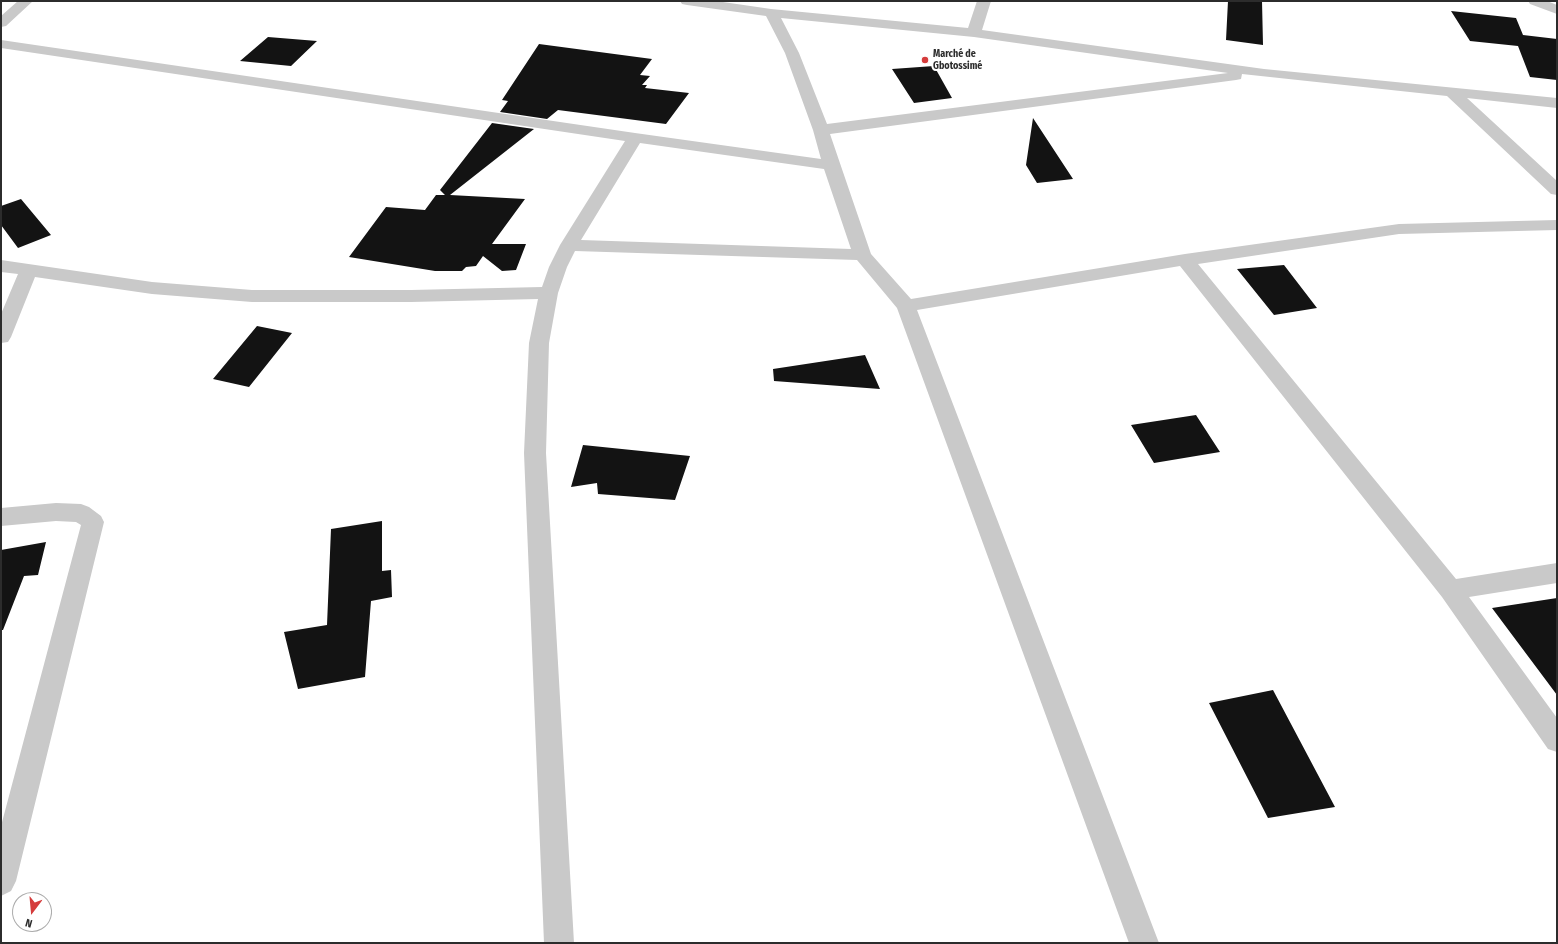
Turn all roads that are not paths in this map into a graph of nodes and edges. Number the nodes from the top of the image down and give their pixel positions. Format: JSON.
{"nodes":[{"id":1,"x":26,"y":1,"type":"edge"},
{"id":2,"x":687,"y":1,"type":"edge"},
{"id":3,"x":984,"y":1,"type":"edge"},
{"id":4,"x":1535,"y":1,"type":"edge"},
{"id":5,"x":1557,"y":10,"type":"edge"},
{"id":6,"x":771,"y":13,"type":"junction"},
{"id":7,"x":1,"y":23,"type":"edge"},
{"id":8,"x":974,"y":33,"type":"junction"},
{"id":9,"x":1,"y":44,"type":"edge"},
{"id":10,"x":1264,"y":73,"type":"junction"},
{"id":11,"x":1452,"y":93,"type":"junction"},
{"id":12,"x":1557,"y":103,"type":"edge"},
{"id":13,"x":821,"y":130,"type":"junction"},
{"id":14,"x":635,"y":138,"type":"junction"},
{"id":15,"x":831,"y":165,"type":"junction"},
{"id":16,"x":1557,"y":190,"type":"edge"},
{"id":17,"x":1557,"y":225,"type":"edge"},
{"id":18,"x":569,"y":245,"type":"junction"},
{"id":19,"x":862,"y":255,"type":"junction"},
{"id":20,"x":1185,"y":260,"type":"junction"},
{"id":21,"x":1,"y":266,"type":"edge"},
{"id":22,"x":29,"y":270,"type":"junction"},
{"id":23,"x":549,"y":293,"type":"junction"},
{"id":24,"x":906,"y":306,"type":"junction"},
{"id":25,"x":1,"y":337,"type":"edge"},
{"id":26,"x":1,"y":517,"type":"edge"},
{"id":27,"x":1557,"y":573,"type":"edge"},
{"id":28,"x":1451,"y":590,"type":"junction"},
{"id":29,"x":1557,"y":740,"type":"edge"},
{"id":30,"x":1,"y":881,"type":"edge"},
{"id":31,"x":559,"y":943,"type":"edge"},
{"id":32,"x":1144,"y":943,"type":"edge"}],
"edges":[{"from":1,"to":7,"type":"street"},
{"from":2,"to":6,"type":"street"},
{"from":3,"to":8,"type":"street"},
{"from":4,"to":5,"type":"street"},
{"from":6,"to":8,"type":"street"},
{"from":6,"to":13,"type":"street"},
{"from":8,"to":10,"type":"street"},
{"from":9,"to":14,"type":"street"},
{"from":10,"to":11,"type":"street"},
{"from":10,"to":13,"type":"street"},
{"from":11,"to":12,"type":"street"},
{"from":11,"to":16,"type":"street"},
{"from":13,"to":15,"type":"street"},
{"from":14,"to":15,"type":"street"},
{"from":14,"to":18,"type":"street"},
{"from":15,"to":19,"type":"street"},
{"from":17,"to":20,"type":"street"},
{"from":18,"to":19,"type":"street"},
{"from":18,"to":23,"type":"street"},
{"from":19,"to":24,"type":"street"},
{"from":20,"to":24,"type":"street"},
{"from":20,"to":28,"type":"street"},
{"from":21,"to":22,"type":"street"},
{"from":22,"to":23,"type":"street"},
{"from":22,"to":25,"type":"street"},
{"from":23,"to":31,"type":"street"},
{"from":24,"to":32,"type":"street"},
{"from":26,"to":30,"type":"street"},
{"from":27,"to":28,"type":"street"},
{"from":28,"to":29,"type":"street"}]}
